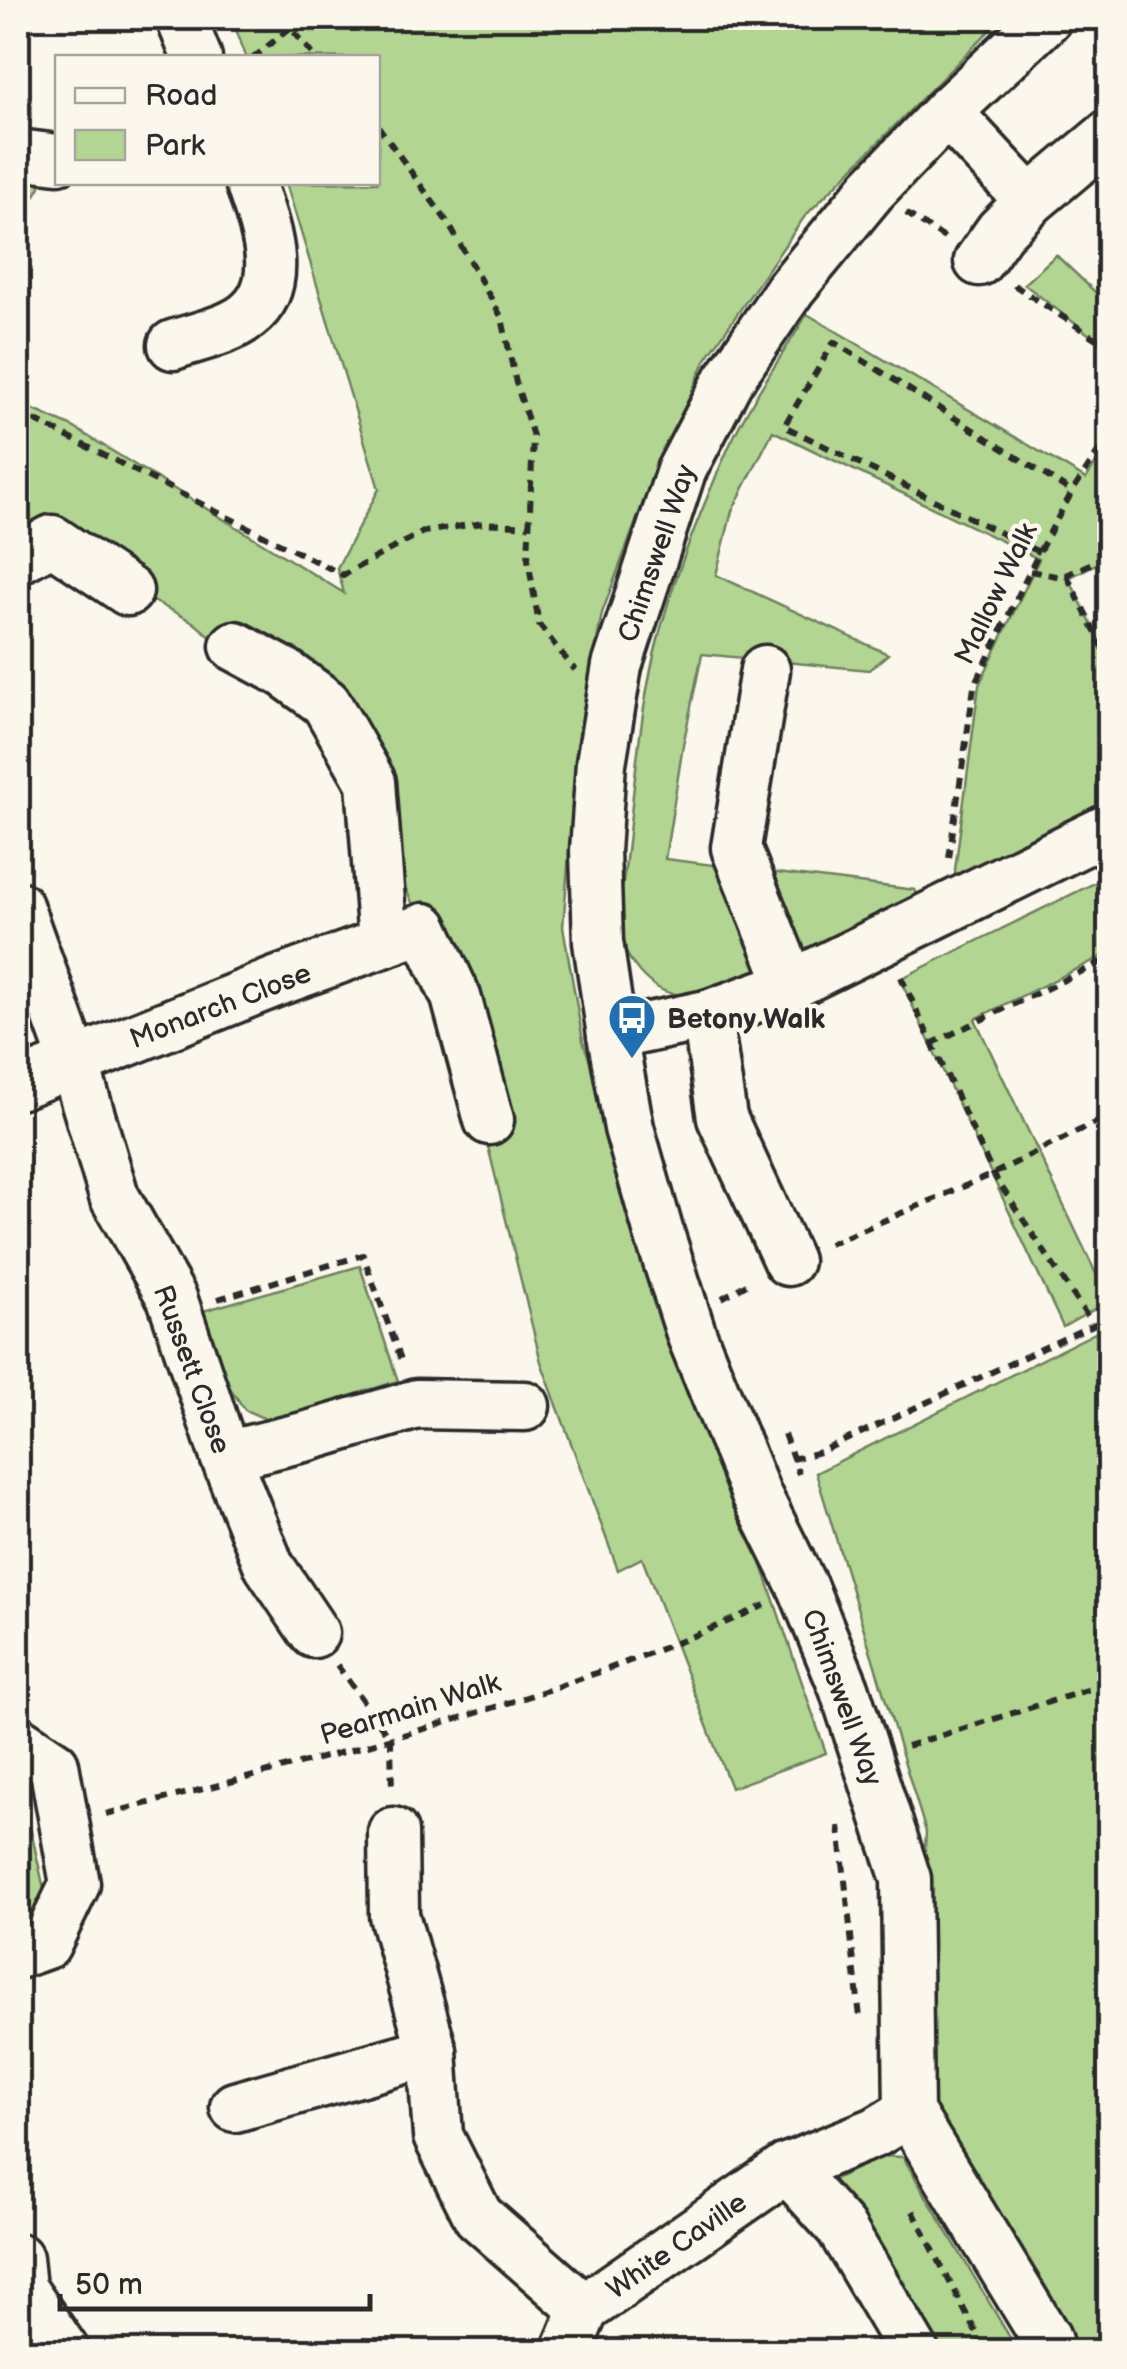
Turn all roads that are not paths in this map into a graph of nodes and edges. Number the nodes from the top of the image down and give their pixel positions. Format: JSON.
{"nodes":[{"id":1,"x":181,"y":18,"type":"edge"},
{"id":2,"x":1047,"y":18,"type":"edge"},
{"id":3,"x":196,"y":55,"type":"edge"},
{"id":4,"x":948,"y":112,"type":"junction"},
{"id":5,"x":1110,"y":134,"type":"edge"},
{"id":6,"x":18,"y":154,"type":"edge"},
{"id":7,"x":55,"y":159,"type":"edge"},
{"id":8,"x":251,"y":185,"type":"edge"},
{"id":9,"x":1030,"y":202,"type":"junction"},
{"id":10,"x":979,"y":261,"type":"dead end"},
{"id":11,"x":173,"y":345,"type":"dead end"},
{"id":12,"x":18,"y":559,"type":"edge"},
{"id":13,"x":128,"y":590,"type":"dead end"},
{"id":14,"x":235,"y":646,"type":"dead end"},
{"id":15,"x":765,"y":670,"type":"dead end"},
{"id":16,"x":1110,"y":828,"type":"edge"},
{"id":17,"x":18,"y":906,"type":"edge"},
{"id":18,"x":404,"y":936,"type":"junction"},
{"id":19,"x":790,"y":985,"type":"junction"},
{"id":20,"x":707,"y":1015,"type":"junction"},
{"id":21,"x":612,"y":1035,"type":"junction"},
{"id":22,"x":74,"y":1062,"type":"junction"},
{"id":23,"x":18,"y":1085,"type":"edge"},
{"id":24,"x":489,"y":1120,"type":"dead end"},
{"id":25,"x":788,"y":1261,"type":"road end"},
{"id":26,"x":525,"y":1406,"type":"dead end"},
{"id":27,"x":225,"y":1456,"type":"junction"},
{"id":28,"x":314,"y":1633,"type":"road end"},
{"id":29,"x":18,"y":1741,"type":"edge"},
{"id":30,"x":393,"y":1832,"type":"dead end"},
{"id":31,"x":18,"y":1954,"type":"edge"},
{"id":32,"x":432,"y":2052,"type":"junction"},
{"id":33,"x":235,"y":2106,"type":"dead end"},
{"id":34,"x":909,"y":2112,"type":"junction"},
{"id":35,"x":788,"y":2168,"type":"junction"},
{"id":36,"x":19,"y":2278,"type":"edge"},
{"id":37,"x":575,"y":2330,"type":"edge"},
{"id":38,"x":65,"y":2352,"type":"edge"},
{"id":39,"x":914,"y":2352,"type":"edge"},
{"id":40,"x":1050,"y":2352,"type":"edge"}],
"edges":[{"from":1,"to":3,"type":"street"},
{"from":2,"to":4,"type":"street","name":"Chimswell Way"},
{"from":4,"to":9,"type":"street"},
{"from":4,"to":21,"type":"street","name":"Chimswell Way"},
{"from":5,"to":9,"type":"street"},
{"from":6,"to":7,"type":"street"},
{"from":8,"to":11,"type":"street"},
{"from":9,"to":10,"type":"street"},
{"from":12,"to":13,"type":"street"},
{"from":14,"to":18,"type":"street"},
{"from":15,"to":19,"type":"street"},
{"from":16,"to":19,"type":"street"},
{"from":17,"to":22,"type":"street","name":"Russett Close"},
{"from":18,"to":22,"type":"street","name":"Monarch Close"},
{"from":18,"to":24,"type":"street"},
{"from":19,"to":20,"type":"street"},
{"from":20,"to":21,"type":"street"},
{"from":20,"to":25,"type":"street"},
{"from":21,"to":34,"type":"street","name":"Chimswell Way"},
{"from":22,"to":23,"type":"street","name":"Monarch Close"},
{"from":22,"to":27,"type":"street","name":"Russett Close"},
{"from":26,"to":27,"type":"street"},
{"from":27,"to":28,"type":"street","name":"Russett Close"},
{"from":29,"to":31,"type":"street"},
{"from":30,"to":32,"type":"street","name":"White Caville"},
{"from":32,"to":33,"type":"street"},
{"from":32,"to":37,"type":"street","name":"White Caville"},
{"from":34,"to":35,"type":"street","name":"White Caville"},
{"from":34,"to":40,"type":"street"},
{"from":35,"to":37,"type":"street","name":"White Caville"},
{"from":35,"to":39,"type":"street"},
{"from":36,"to":38,"type":"street"}]}
